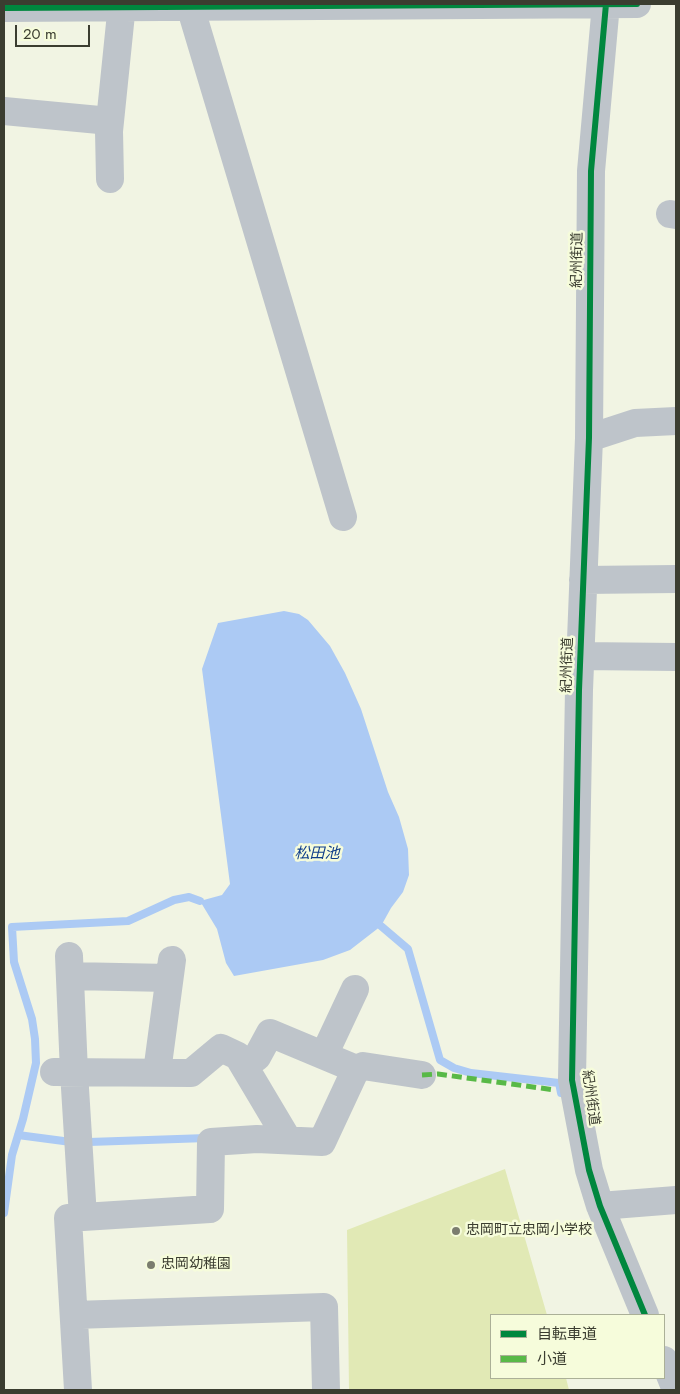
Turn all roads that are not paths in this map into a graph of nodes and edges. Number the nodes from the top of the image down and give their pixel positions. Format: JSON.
{"nodes":[{"id":1,"x":606,"y":4,"type":"edge"},
{"id":2,"x":637,"y":4,"type":"edge"},
{"id":3,"x":122,"y":6,"type":"edge"},
{"id":4,"x":190,"y":6,"type":"junction"},
{"id":5,"x":4,"y":8,"type":"edge"},
{"id":6,"x":4,"y":111,"type":"edge"},
{"id":7,"x":110,"y":121,"type":"junction"},
{"id":8,"x":110,"y":179,"type":"dead end"},
{"id":9,"x":676,"y":421,"type":"edge"},
{"id":10,"x":589,"y":438,"type":"junction"},
{"id":11,"x":343,"y":517,"type":"dead end"},
{"id":12,"x":676,"y":579,"type":"edge"},
{"id":13,"x":583,"y":580,"type":"junction"},
{"id":14,"x":580,"y":656,"type":"junction"},
{"id":15,"x":676,"y":657,"type":"edge"},
{"id":16,"x":355,"y":989,"type":"dead end"},
{"id":17,"x":324,"y":1055,"type":"junction"},
{"id":18,"x":244,"y":1066,"type":"junction"},
{"id":19,"x":356,"y":1069,"type":"junction"},
{"id":20,"x":64,"y":1072,"type":"junction"},
{"id":21,"x":157,"y":1072,"type":"junction"},
{"id":22,"x":422,"y":1074,"type":"dead end"},
{"id":23,"x":288,"y":1140,"type":"junction"},
{"id":24,"x":676,"y":1200,"type":"edge"},
{"id":25,"x":600,"y":1206,"type":"junction"},
{"id":26,"x":83,"y":1216,"type":"junction"},
{"id":27,"x":74,"y":1314,"type":"junction"},
{"id":28,"x":645,"y":1314,"type":"edge"},
{"id":29,"x":78,"y":1390,"type":"edge"},
{"id":30,"x":326,"y":1390,"type":"edge"}],
"edges":[{"from":1,"to":2,"type":"street"},
{"from":1,"to":4,"type":"street"},
{"from":1,"to":10,"type":"street","name":"紀州街道"},
{"from":3,"to":4,"type":"street"},
{"from":3,"to":5,"type":"street"},
{"from":3,"to":7,"type":"street"},
{"from":4,"to":11,"type":"street"},
{"from":6,"to":7,"type":"street"},
{"from":7,"to":8,"type":"street"},
{"from":9,"to":10,"type":"street"},
{"from":10,"to":13,"type":"street","name":"紀州街道"},
{"from":12,"to":13,"type":"street"},
{"from":13,"to":14,"type":"street","name":"紀州街道"},
{"from":14,"to":15,"type":"street"},
{"from":14,"to":25,"type":"street","name":"紀州街道"},
{"from":16,"to":17,"type":"street"},
{"from":17,"to":18,"type":"street"},
{"from":17,"to":19,"type":"street"},
{"from":18,"to":21,"type":"street"},
{"from":18,"to":23,"type":"street"},
{"from":19,"to":22,"type":"street"},
{"from":19,"to":23,"type":"street"},
{"from":20,"to":21,"type":"street"},
{"from":20,"to":21,"type":"street"},
{"from":20,"to":26,"type":"street"},
{"from":23,"to":26,"type":"street"},
{"from":24,"to":25,"type":"street"},
{"from":25,"to":28,"type":"street","name":"紀州街道"},
{"from":26,"to":27,"type":"street"},
{"from":27,"to":29,"type":"street"},
{"from":27,"to":30,"type":"street"}]}
